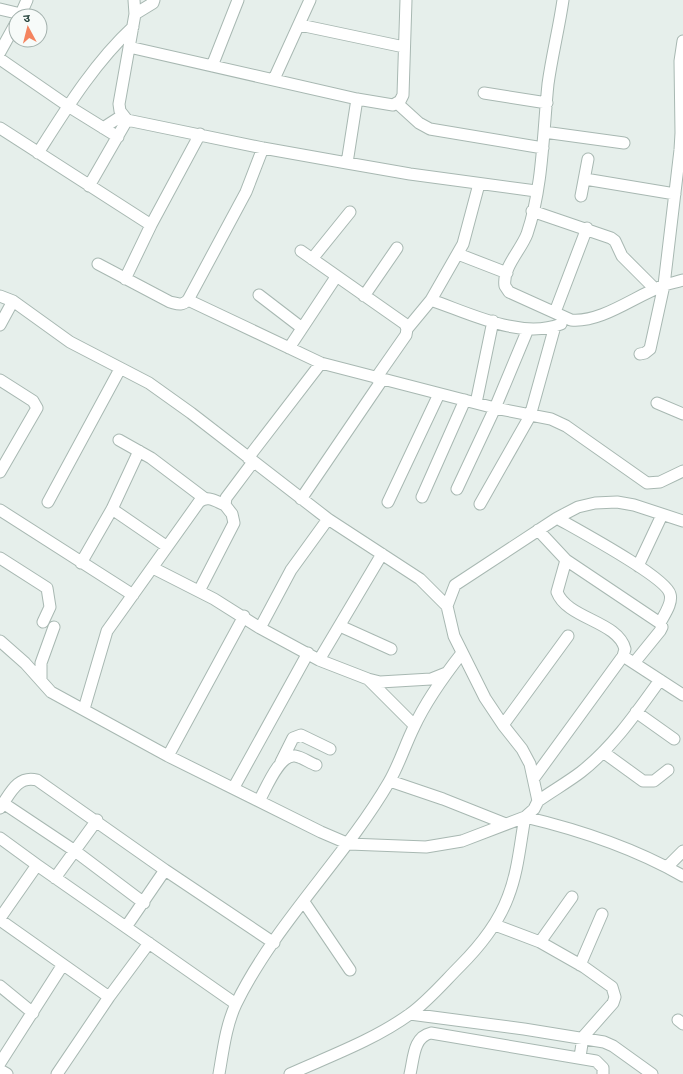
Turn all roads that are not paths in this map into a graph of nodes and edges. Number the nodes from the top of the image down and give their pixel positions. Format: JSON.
{"nodes":[{"id":1,"x":134,"y":0,"type":"edge"},
{"id":2,"x":238,"y":0,"type":"edge"},
{"id":3,"x":310,"y":0,"type":"edge"},
{"id":4,"x":406,"y":0,"type":"edge"},
{"id":5,"x":563,"y":0,"type":"edge"},
{"id":6,"x":150,"y":1,"type":"edge"},
{"id":7,"x":135,"y":14,"type":"junction"},
{"id":8,"x":300,"y":25,"type":"junction"},
{"id":9,"x":133,"y":27,"type":"junction"},
{"id":10,"x":8,"y":38,"type":"edge"},
{"id":11,"x":683,"y":41,"type":"edge"},
{"id":12,"x":129,"y":47,"type":"junction"},
{"id":13,"x":404,"y":48,"type":"junction"},
{"id":14,"x":0,"y":52,"type":"edge"},
{"id":15,"x":0,"y":58,"type":"edge"},
{"id":16,"x":212,"y":66,"type":"junction"},
{"id":17,"x":274,"y":79,"type":"junction"},
{"id":18,"x":484,"y":93,"type":"dead end"},
{"id":19,"x":357,"y":100,"type":"junction"},
{"id":20,"x":397,"y":103,"type":"junction"},
{"id":21,"x":547,"y":103,"type":"junction"},
{"id":22,"x":68,"y":106,"type":"junction"},
{"id":23,"x":125,"y":117,"type":"junction"},
{"id":24,"x":0,"y":128,"type":"edge"},
{"id":25,"x":103,"y":128,"type":"junction"},
{"id":26,"x":544,"y":132,"type":"junction"},
{"id":27,"x":200,"y":134,"type":"junction"},
{"id":28,"x":118,"y":137,"type":"junction"},
{"id":29,"x":624,"y":143,"type":"dead end"},
{"id":30,"x":263,"y":148,"type":"junction"},
{"id":31,"x":543,"y":148,"type":"junction"},
{"id":32,"x":38,"y":153,"type":"junction"},
{"id":33,"x":588,"y":159,"type":"dead end"},
{"id":34,"x":347,"y":163,"type":"junction"},
{"id":35,"x":584,"y":179,"type":"junction"},
{"id":36,"x":480,"y":184,"type":"junction"},
{"id":37,"x":89,"y":186,"type":"junction"},
{"id":38,"x":536,"y":191,"type":"junction"},
{"id":39,"x":675,"y":194,"type":"junction"},
{"id":40,"x":581,"y":196,"type":"dead end"},
{"id":41,"x":532,"y":211,"type":"junction"},
{"id":42,"x":350,"y":212,"type":"dead end"},
{"id":43,"x":151,"y":224,"type":"junction"},
{"id":44,"x":587,"y":228,"type":"junction"},
{"id":45,"x":397,"y":248,"type":"dead end"},
{"id":46,"x":301,"y":251,"type":"dead end"},
{"id":47,"x":458,"y":254,"type":"junction"},
{"id":48,"x":312,"y":259,"type":"junction"},
{"id":49,"x":98,"y":264,"type":"dead end"},
{"id":50,"x":506,"y":273,"type":"junction"},
{"id":51,"x":336,"y":277,"type":"junction"},
{"id":52,"x":125,"y":279,"type":"junction"},
{"id":53,"x":683,"y":280,"type":"edge"},
{"id":54,"x":660,"y":287,"type":"junction"},
{"id":55,"x":259,"y":295,"type":"dead end"},
{"id":56,"x":0,"y":296,"type":"edge"},
{"id":57,"x":364,"y":296,"type":"junction"},
{"id":58,"x":188,"y":300,"type":"junction"},
{"id":59,"x":431,"y":300,"type":"junction"},
{"id":60,"x":13,"y":301,"type":"junction"},
{"id":61,"x":555,"y":312,"type":"junction"},
{"id":62,"x":571,"y":320,"type":"junction"},
{"id":63,"x":493,"y":321,"type":"junction"},
{"id":64,"x":0,"y":325,"type":"edge"},
{"id":65,"x":555,"y":326,"type":"junction"},
{"id":66,"x":302,"y":328,"type":"junction"},
{"id":67,"x":408,"y":329,"type":"junction"},
{"id":68,"x":528,"y":329,"type":"junction"},
{"id":69,"x":289,"y":348,"type":"junction"},
{"id":70,"x":640,"y":354,"type":"dead end"},
{"id":71,"x":321,"y":363,"type":"junction"},
{"id":72,"x":120,"y":369,"type":"junction"},
{"id":73,"x":379,"y":379,"type":"junction"},
{"id":74,"x":0,"y":380,"type":"edge"},
{"id":75,"x":439,"y":394,"type":"junction"},
{"id":76,"x":464,"y":400,"type":"junction"},
{"id":77,"x":476,"y":403,"type":"junction"},
{"id":78,"x":657,"y":403,"type":"dead end"},
{"id":79,"x":495,"y":408,"type":"junction"},
{"id":80,"x":683,"y":414,"type":"edge"},
{"id":81,"x":530,"y":416,"type":"junction"},
{"id":82,"x":119,"y":440,"type":"dead end"},
{"id":83,"x":139,"y":451,"type":"junction"},
{"id":84,"x":3,"y":459,"type":"edge"},
{"id":85,"x":250,"y":460,"type":"junction"},
{"id":86,"x":683,"y":470,"type":"edge"},
{"id":87,"x":0,"y":472,"type":"edge"},
{"id":88,"x":458,"y":489,"type":"dead end"},
{"id":89,"x":422,"y":497,"type":"dead end"},
{"id":90,"x":204,"y":498,"type":"junction"},
{"id":91,"x":301,"y":499,"type":"junction"},
{"id":92,"x":48,"y":502,"type":"dead end"},
{"id":93,"x":388,"y":502,"type":"dead end"},
{"id":94,"x":480,"y":504,"type":"dead end"},
{"id":95,"x":225,"y":505,"type":"junction"},
{"id":96,"x":112,"y":508,"type":"junction"},
{"id":97,"x":0,"y":510,"type":"edge"},
{"id":98,"x":662,"y":515,"type":"junction"},
{"id":99,"x":328,"y":518,"type":"junction"},
{"id":100,"x":557,"y":518,"type":"junction"},
{"id":101,"x":683,"y":521,"type":"edge"},
{"id":102,"x":538,"y":530,"type":"junction"},
{"id":103,"x":166,"y":546,"type":"junction"},
{"id":104,"x":382,"y":554,"type":"junction"},
{"id":105,"x":0,"y":558,"type":"edge"},
{"id":106,"x":566,"y":560,"type":"junction"},
{"id":107,"x":81,"y":563,"type":"junction"},
{"id":108,"x":638,"y":566,"type":"junction"},
{"id":109,"x":153,"y":568,"type":"junction"},
{"id":110,"x":199,"y":591,"type":"junction"},
{"id":111,"x":133,"y":595,"type":"junction"},
{"id":112,"x":447,"y":606,"type":"junction"},
{"id":113,"x":244,"y":616,"type":"junction"},
{"id":114,"x":43,"y":622,"type":"dead end"},
{"id":115,"x":660,"y":623,"type":"junction"},
{"id":116,"x":340,"y":626,"type":"junction"},
{"id":117,"x":54,"y":627,"type":"dead end"},
{"id":118,"x":260,"y":628,"type":"junction"},
{"id":119,"x":568,"y":636,"type":"dead end"},
{"id":120,"x":0,"y":641,"type":"edge"},
{"id":121,"x":391,"y":649,"type":"dead end"},
{"id":122,"x":308,"y":653,"type":"junction"},
{"id":123,"x":462,"y":653,"type":"junction"},
{"id":124,"x":623,"y":656,"type":"junction"},
{"id":125,"x":319,"y":660,"type":"junction"},
{"id":126,"x":634,"y":663,"type":"junction"},
{"id":127,"x":446,"y":673,"type":"junction"},
{"id":128,"x":368,"y":679,"type":"junction"},
{"id":129,"x":660,"y":680,"type":"junction"},
{"id":130,"x":41,"y":681,"type":"junction"},
{"id":131,"x":682,"y":692,"type":"edge"},
{"id":132,"x":84,"y":709,"type":"junction"},
{"id":133,"x":636,"y":712,"type":"junction"},
{"id":134,"x":414,"y":725,"type":"junction"},
{"id":135,"x":502,"y":726,"type":"junction"},
{"id":136,"x":674,"y":739,"type":"dead end"},
{"id":137,"x":330,"y":748,"type":"dead end"},
{"id":138,"x":603,"y":752,"type":"junction"},
{"id":139,"x":168,"y":756,"type":"junction"},
{"id":140,"x":280,"y":763,"type":"junction"},
{"id":141,"x":316,"y":765,"type":"dead end"},
{"id":142,"x":668,"y":770,"type":"dead end"},
{"id":143,"x":534,"y":778,"type":"junction"},
{"id":144,"x":390,"y":781,"type":"junction"},
{"id":145,"x":234,"y":787,"type":"junction"},
{"id":146,"x":259,"y":801,"type":"junction"},
{"id":147,"x":538,"y":801,"type":"junction"},
{"id":148,"x":2,"y":805,"type":"edge"},
{"id":149,"x":524,"y":817,"type":"junction"},
{"id":150,"x":97,"y":820,"type":"junction"},
{"id":151,"x":506,"y":824,"type":"junction"},
{"id":152,"x":0,"y":838,"type":"edge"},
{"id":153,"x":349,"y":844,"type":"junction"},
{"id":154,"x":75,"y":851,"type":"junction"},
{"id":155,"x":683,"y":851,"type":"edge"},
{"id":156,"x":37,"y":866,"type":"junction"},
{"id":157,"x":667,"y":867,"type":"junction"},
{"id":158,"x":165,"y":870,"type":"junction"},
{"id":159,"x":683,"y":876,"type":"edge"},
{"id":160,"x":55,"y":878,"type":"junction"},
{"id":161,"x":572,"y":897,"type":"dead end"},
{"id":162,"x":144,"y":902,"type":"junction"},
{"id":163,"x":304,"y":902,"type":"junction"},
{"id":164,"x":602,"y":914,"type":"dead end"},
{"id":165,"x":0,"y":919,"type":"edge"},
{"id":166,"x":494,"y":925,"type":"junction"},
{"id":167,"x":126,"y":927,"type":"junction"},
{"id":168,"x":540,"y":942,"type":"junction"},
{"id":169,"x":149,"y":943,"type":"junction"},
{"id":170,"x":274,"y":943,"type":"junction"},
{"id":171,"x":580,"y":965,"type":"junction"},
{"id":172,"x":62,"y":966,"type":"junction"},
{"id":173,"x":350,"y":970,"type":"dead end"},
{"id":174,"x":0,"y":986,"type":"edge"},
{"id":175,"x":109,"y":997,"type":"junction"},
{"id":176,"x":236,"y":1004,"type":"junction"},
{"id":177,"x":33,"y":1013,"type":"junction"},
{"id":178,"x":410,"y":1014,"type":"junction"},
{"id":179,"x":582,"y":1047,"type":"junction"},
{"id":180,"x":0,"y":1063,"type":"edge"},
{"id":181,"x":0,"y":1070,"type":"edge"},
{"id":182,"x":7,"y":1074,"type":"edge"},
{"id":183,"x":57,"y":1074,"type":"edge"},
{"id":184,"x":219,"y":1074,"type":"edge"},
{"id":185,"x":290,"y":1074,"type":"edge"},
{"id":186,"x":410,"y":1074,"type":"edge"},
{"id":187,"x":603,"y":1074,"type":"edge"},
{"id":188,"x":652,"y":1074,"type":"edge"}],
"edges":[{"from":1,"to":7,"type":"street"},
{"from":2,"to":16,"type":"street"},
{"from":3,"to":8,"type":"street"},
{"from":4,"to":13,"type":"street"},
{"from":5,"to":21,"type":"street"},
{"from":6,"to":7,"type":"street"},
{"from":7,"to":9,"type":"street"},
{"from":8,"to":13,"type":"street"},
{"from":8,"to":17,"type":"street"},
{"from":9,"to":12,"type":"street"},
{"from":9,"to":22,"type":"street"},
{"from":10,"to":14,"type":"street"},
{"from":11,"to":39,"type":"street"},
{"from":12,"to":16,"type":"street"},
{"from":12,"to":23,"type":"street"},
{"from":13,"to":20,"type":"street"},
{"from":15,"to":22,"type":"street"},
{"from":16,"to":17,"type":"street"},
{"from":17,"to":19,"type":"street"},
{"from":18,"to":21,"type":"street"},
{"from":19,"to":20,"type":"street"},
{"from":19,"to":34,"type":"street"},
{"from":20,"to":31,"type":"street"},
{"from":21,"to":26,"type":"street"},
{"from":22,"to":25,"type":"street"},
{"from":22,"to":32,"type":"street"},
{"from":23,"to":25,"type":"street"},
{"from":23,"to":27,"type":"street"},
{"from":23,"to":28,"type":"street"},
{"from":24,"to":32,"type":"street"},
{"from":25,"to":28,"type":"street"},
{"from":26,"to":29,"type":"street"},
{"from":26,"to":31,"type":"street"},
{"from":27,"to":30,"type":"street"},
{"from":27,"to":43,"type":"street"},
{"from":28,"to":37,"type":"street"},
{"from":30,"to":34,"type":"street"},
{"from":30,"to":58,"type":"street"},
{"from":31,"to":38,"type":"street"},
{"from":32,"to":37,"type":"street"},
{"from":33,"to":35,"type":"street"},
{"from":34,"to":36,"type":"street"},
{"from":35,"to":39,"type":"street"},
{"from":35,"to":40,"type":"street"},
{"from":36,"to":38,"type":"street"},
{"from":36,"to":47,"type":"street"},
{"from":37,"to":43,"type":"street"},
{"from":38,"to":41,"type":"street"},
{"from":39,"to":54,"type":"street"},
{"from":41,"to":44,"type":"street"},
{"from":41,"to":50,"type":"street"},
{"from":42,"to":48,"type":"street"},
{"from":43,"to":52,"type":"street"},
{"from":44,"to":54,"type":"street"},
{"from":44,"to":61,"type":"street"},
{"from":45,"to":57,"type":"street"},
{"from":46,"to":48,"type":"street"},
{"from":47,"to":50,"type":"street"},
{"from":47,"to":59,"type":"street"},
{"from":48,"to":51,"type":"street"},
{"from":49,"to":52,"type":"street"},
{"from":50,"to":61,"type":"street"},
{"from":51,"to":57,"type":"street"},
{"from":51,"to":66,"type":"street"},
{"from":52,"to":58,"type":"street"},
{"from":53,"to":54,"type":"street"},
{"from":54,"to":62,"type":"street"},
{"from":54,"to":70,"type":"street"},
{"from":55,"to":66,"type":"street"},
{"from":56,"to":60,"type":"street"},
{"from":57,"to":67,"type":"street"},
{"from":58,"to":69,"type":"street"},
{"from":59,"to":63,"type":"street"},
{"from":59,"to":67,"type":"street"},
{"from":60,"to":64,"type":"street"},
{"from":60,"to":72,"type":"street"},
{"from":61,"to":62,"type":"street"},
{"from":62,"to":65,"type":"street"},
{"from":63,"to":68,"type":"street"},
{"from":63,"to":77,"type":"street"},
{"from":65,"to":68,"type":"street"},
{"from":65,"to":81,"type":"street"},
{"from":66,"to":69,"type":"street"},
{"from":67,"to":73,"type":"street"},
{"from":68,"to":79,"type":"street"},
{"from":69,"to":71,"type":"street"},
{"from":71,"to":73,"type":"street"},
{"from":71,"to":85,"type":"street"},
{"from":72,"to":85,"type":"street"},
{"from":72,"to":92,"type":"street"},
{"from":73,"to":75,"type":"street"},
{"from":73,"to":91,"type":"street"},
{"from":74,"to":84,"type":"street"},
{"from":75,"to":76,"type":"street"},
{"from":75,"to":93,"type":"street"},
{"from":76,"to":77,"type":"street"},
{"from":76,"to":89,"type":"street"},
{"from":77,"to":79,"type":"street"},
{"from":78,"to":80,"type":"street"},
{"from":79,"to":81,"type":"street"},
{"from":79,"to":88,"type":"street"},
{"from":81,"to":86,"type":"street"},
{"from":81,"to":94,"type":"street"},
{"from":82,"to":83,"type":"street"},
{"from":83,"to":90,"type":"street"},
{"from":83,"to":96,"type":"street"},
{"from":84,"to":87,"type":"street"},
{"from":85,"to":91,"type":"street"},
{"from":85,"to":95,"type":"street"},
{"from":90,"to":95,"type":"street"},
{"from":90,"to":103,"type":"street"},
{"from":91,"to":99,"type":"street"},
{"from":95,"to":110,"type":"street"},
{"from":96,"to":103,"type":"street"},
{"from":96,"to":107,"type":"street"},
{"from":97,"to":107,"type":"street"},
{"from":98,"to":100,"type":"street"},
{"from":98,"to":101,"type":"street"},
{"from":98,"to":108,"type":"street"},
{"from":99,"to":104,"type":"street"},
{"from":99,"to":118,"type":"street"},
{"from":100,"to":102,"type":"street"},
{"from":100,"to":108,"type":"street"},
{"from":102,"to":106,"type":"street"},
{"from":102,"to":112,"type":"street"},
{"from":103,"to":109,"type":"street"},
{"from":104,"to":112,"type":"street"},
{"from":104,"to":116,"type":"street"},
{"from":105,"to":114,"type":"street"},
{"from":106,"to":115,"type":"street"},
{"from":106,"to":124,"type":"street"},
{"from":107,"to":111,"type":"street"},
{"from":108,"to":115,"type":"street"},
{"from":109,"to":110,"type":"street"},
{"from":109,"to":111,"type":"street"},
{"from":110,"to":113,"type":"street"},
{"from":111,"to":132,"type":"street"},
{"from":112,"to":123,"type":"street"},
{"from":113,"to":118,"type":"street"},
{"from":113,"to":139,"type":"street"},
{"from":115,"to":126,"type":"street"},
{"from":116,"to":121,"type":"street"},
{"from":116,"to":125,"type":"street"},
{"from":117,"to":130,"type":"street"},
{"from":118,"to":122,"type":"street"},
{"from":119,"to":135,"type":"street"},
{"from":120,"to":130,"type":"street"},
{"from":122,"to":125,"type":"street"},
{"from":122,"to":145,"type":"street"},
{"from":123,"to":127,"type":"street"},
{"from":123,"to":135,"type":"street"},
{"from":124,"to":126,"type":"street"},
{"from":124,"to":143,"type":"street"},
{"from":125,"to":128,"type":"street"},
{"from":126,"to":129,"type":"street"},
{"from":127,"to":128,"type":"street"},
{"from":127,"to":134,"type":"street"},
{"from":128,"to":134,"type":"street"},
{"from":129,"to":131,"type":"street"},
{"from":129,"to":133,"type":"street"},
{"from":130,"to":132,"type":"street"},
{"from":132,"to":139,"type":"street"},
{"from":133,"to":136,"type":"street"},
{"from":133,"to":138,"type":"street"},
{"from":134,"to":144,"type":"street"},
{"from":135,"to":143,"type":"street"},
{"from":137,"to":140,"type":"street"},
{"from":138,"to":142,"type":"street"},
{"from":138,"to":147,"type":"street"},
{"from":139,"to":145,"type":"street"},
{"from":140,"to":141,"type":"street"},
{"from":140,"to":146,"type":"street"},
{"from":143,"to":147,"type":"street"},
{"from":144,"to":151,"type":"street"},
{"from":144,"to":153,"type":"street"},
{"from":145,"to":146,"type":"street"},
{"from":146,"to":153,"type":"street"},
{"from":147,"to":149,"type":"street"},
{"from":148,"to":150,"type":"street"},
{"from":148,"to":154,"type":"street"},
{"from":149,"to":151,"type":"street"},
{"from":149,"to":157,"type":"street"},
{"from":149,"to":166,"type":"street"},
{"from":150,"to":154,"type":"street"},
{"from":150,"to":158,"type":"street"},
{"from":151,"to":153,"type":"street"},
{"from":152,"to":156,"type":"street"},
{"from":153,"to":163,"type":"street"},
{"from":154,"to":160,"type":"street"},
{"from":154,"to":162,"type":"street"},
{"from":155,"to":157,"type":"street"},
{"from":156,"to":160,"type":"street"},
{"from":156,"to":165,"type":"street"},
{"from":157,"to":159,"type":"street"},
{"from":158,"to":162,"type":"street"},
{"from":158,"to":170,"type":"street"},
{"from":160,"to":167,"type":"street"},
{"from":161,"to":168,"type":"street"},
{"from":162,"to":167,"type":"street"},
{"from":163,"to":170,"type":"street"},
{"from":163,"to":173,"type":"street"},
{"from":164,"to":171,"type":"street"},
{"from":165,"to":172,"type":"street"},
{"from":166,"to":168,"type":"street"},
{"from":166,"to":178,"type":"street"},
{"from":167,"to":169,"type":"street"},
{"from":168,"to":171,"type":"street"},
{"from":169,"to":175,"type":"street"},
{"from":169,"to":176,"type":"street"},
{"from":170,"to":176,"type":"street"},
{"from":171,"to":179,"type":"street"},
{"from":172,"to":175,"type":"street"},
{"from":172,"to":177,"type":"street"},
{"from":174,"to":177,"type":"street"},
{"from":175,"to":183,"type":"street"},
{"from":176,"to":184,"type":"street"},
{"from":177,"to":180,"type":"street"},
{"from":178,"to":179,"type":"street"},
{"from":178,"to":185,"type":"street"},
{"from":179,"to":186,"type":"street"},
{"from":179,"to":187,"type":"street"},
{"from":179,"to":188,"type":"street"},
{"from":181,"to":182,"type":"street"}]}
